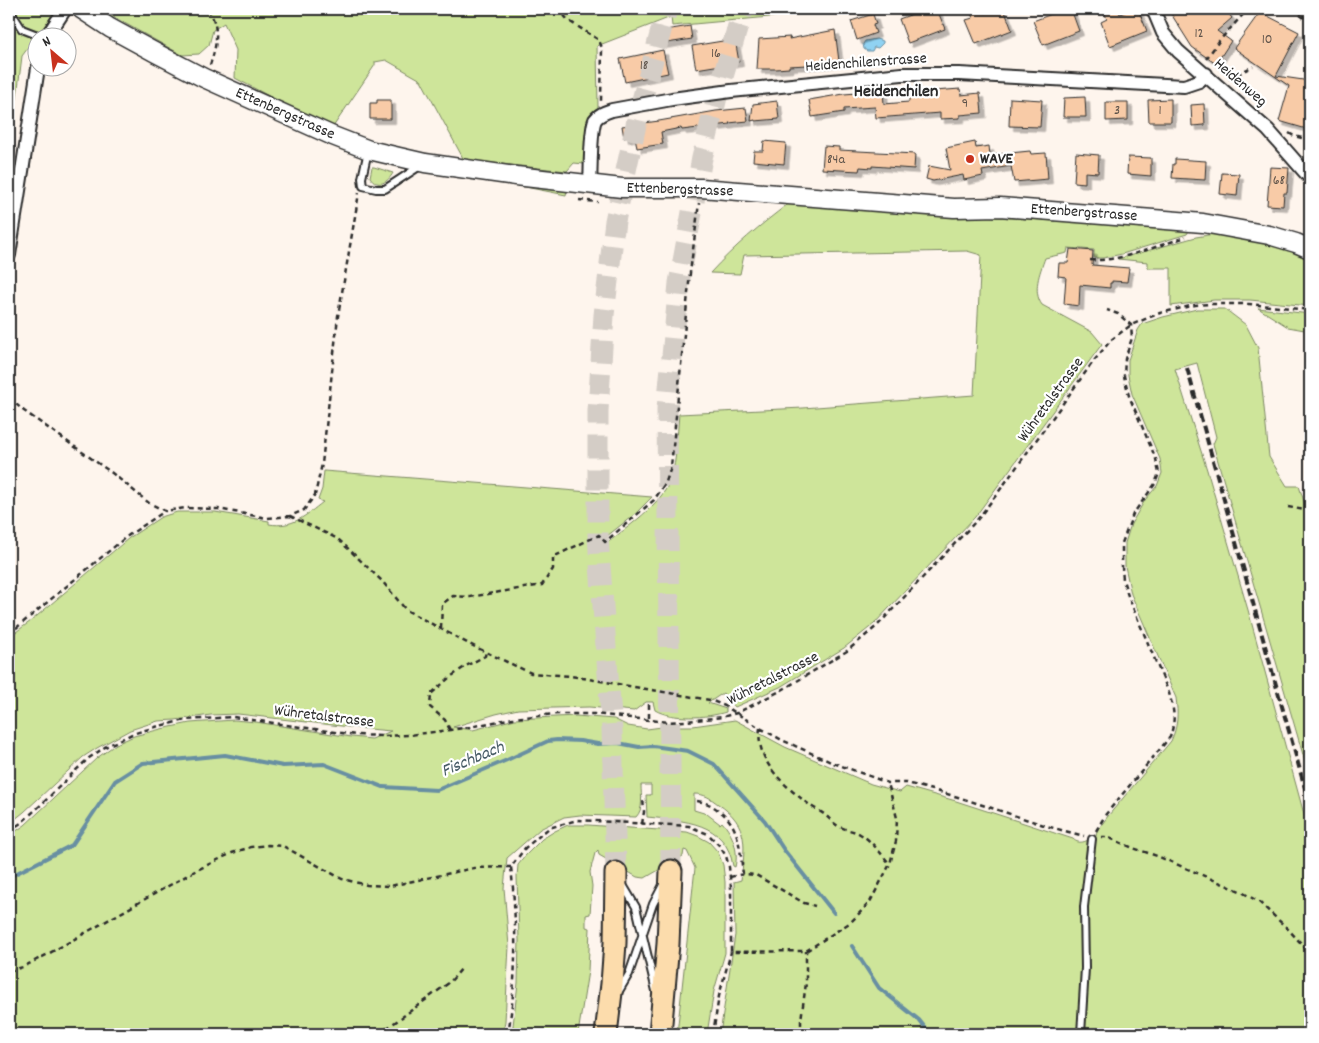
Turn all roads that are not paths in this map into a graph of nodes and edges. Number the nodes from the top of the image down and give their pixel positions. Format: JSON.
{"nodes":[{"id":1,"x":9,"y":9,"type":"edge"},
{"id":2,"x":65,"y":9,"type":"edge"},
{"id":3,"x":81,"y":9,"type":"edge"},
{"id":4,"x":1153,"y":9,"type":"edge"},
{"id":5,"x":52,"y":28,"type":"edge"},
{"id":6,"x":28,"y":31,"type":"edge"},
{"id":7,"x":1202,"y":71,"type":"junction"},
{"id":8,"x":36,"y":78,"type":"edge"},
{"id":9,"x":369,"y":150,"type":"junction"},
{"id":10,"x":425,"y":163,"type":"junction"},
{"id":11,"x":1310,"y":178,"type":"edge"},
{"id":12,"x":590,"y":185,"type":"junction"},
{"id":13,"x":1310,"y":249,"type":"edge"},
{"id":14,"x":9,"y":255,"type":"edge"},
{"id":15,"x":1092,"y":839,"type":"road end"},
{"id":16,"x":671,"y":871,"type":"joint"},
{"id":17,"x":616,"y":873,"type":"joint"},
{"id":18,"x":643,"y":935,"type":"junction"},
{"id":19,"x":609,"y":1010,"type":"junction"},
{"id":20,"x":661,"y":1025,"type":"edge"},
{"id":21,"x":606,"y":1034,"type":"edge"},
{"id":22,"x":1081,"y":1034,"type":"edge"}],
"edges":[{"from":1,"to":6,"type":"lane"},
{"from":2,"to":5,"type":"street"},
{"from":3,"to":9,"type":"street","name":"Ettenbergstrasse"},
{"from":4,"to":7,"type":"street","name":"Heidenweg"},
{"from":7,"to":11,"type":"street","name":"Heidenweg"},
{"from":7,"to":12,"type":"street","name":"Heidenchilenstrasse"},
{"from":8,"to":14,"type":"street"},
{"from":9,"to":10,"type":"street","name":"Ettenbergstrasse"},
{"from":9,"to":10,"type":"lane"},
{"from":10,"to":12,"type":"street","name":"Ettenbergstrasse"},
{"from":12,"to":13,"type":"street","name":"Ettenbergstrasse"},
{"from":15,"to":22,"type":"lane"},
{"from":16,"to":18,"type":"lane"},
{"from":16,"to":20,"type":"highway"},
{"from":17,"to":18,"type":"lane"},
{"from":17,"to":19,"type":"highway"},
{"from":18,"to":19,"type":"lane"},
{"from":18,"to":20,"type":"lane"},
{"from":19,"to":21,"type":"highway"}]}
